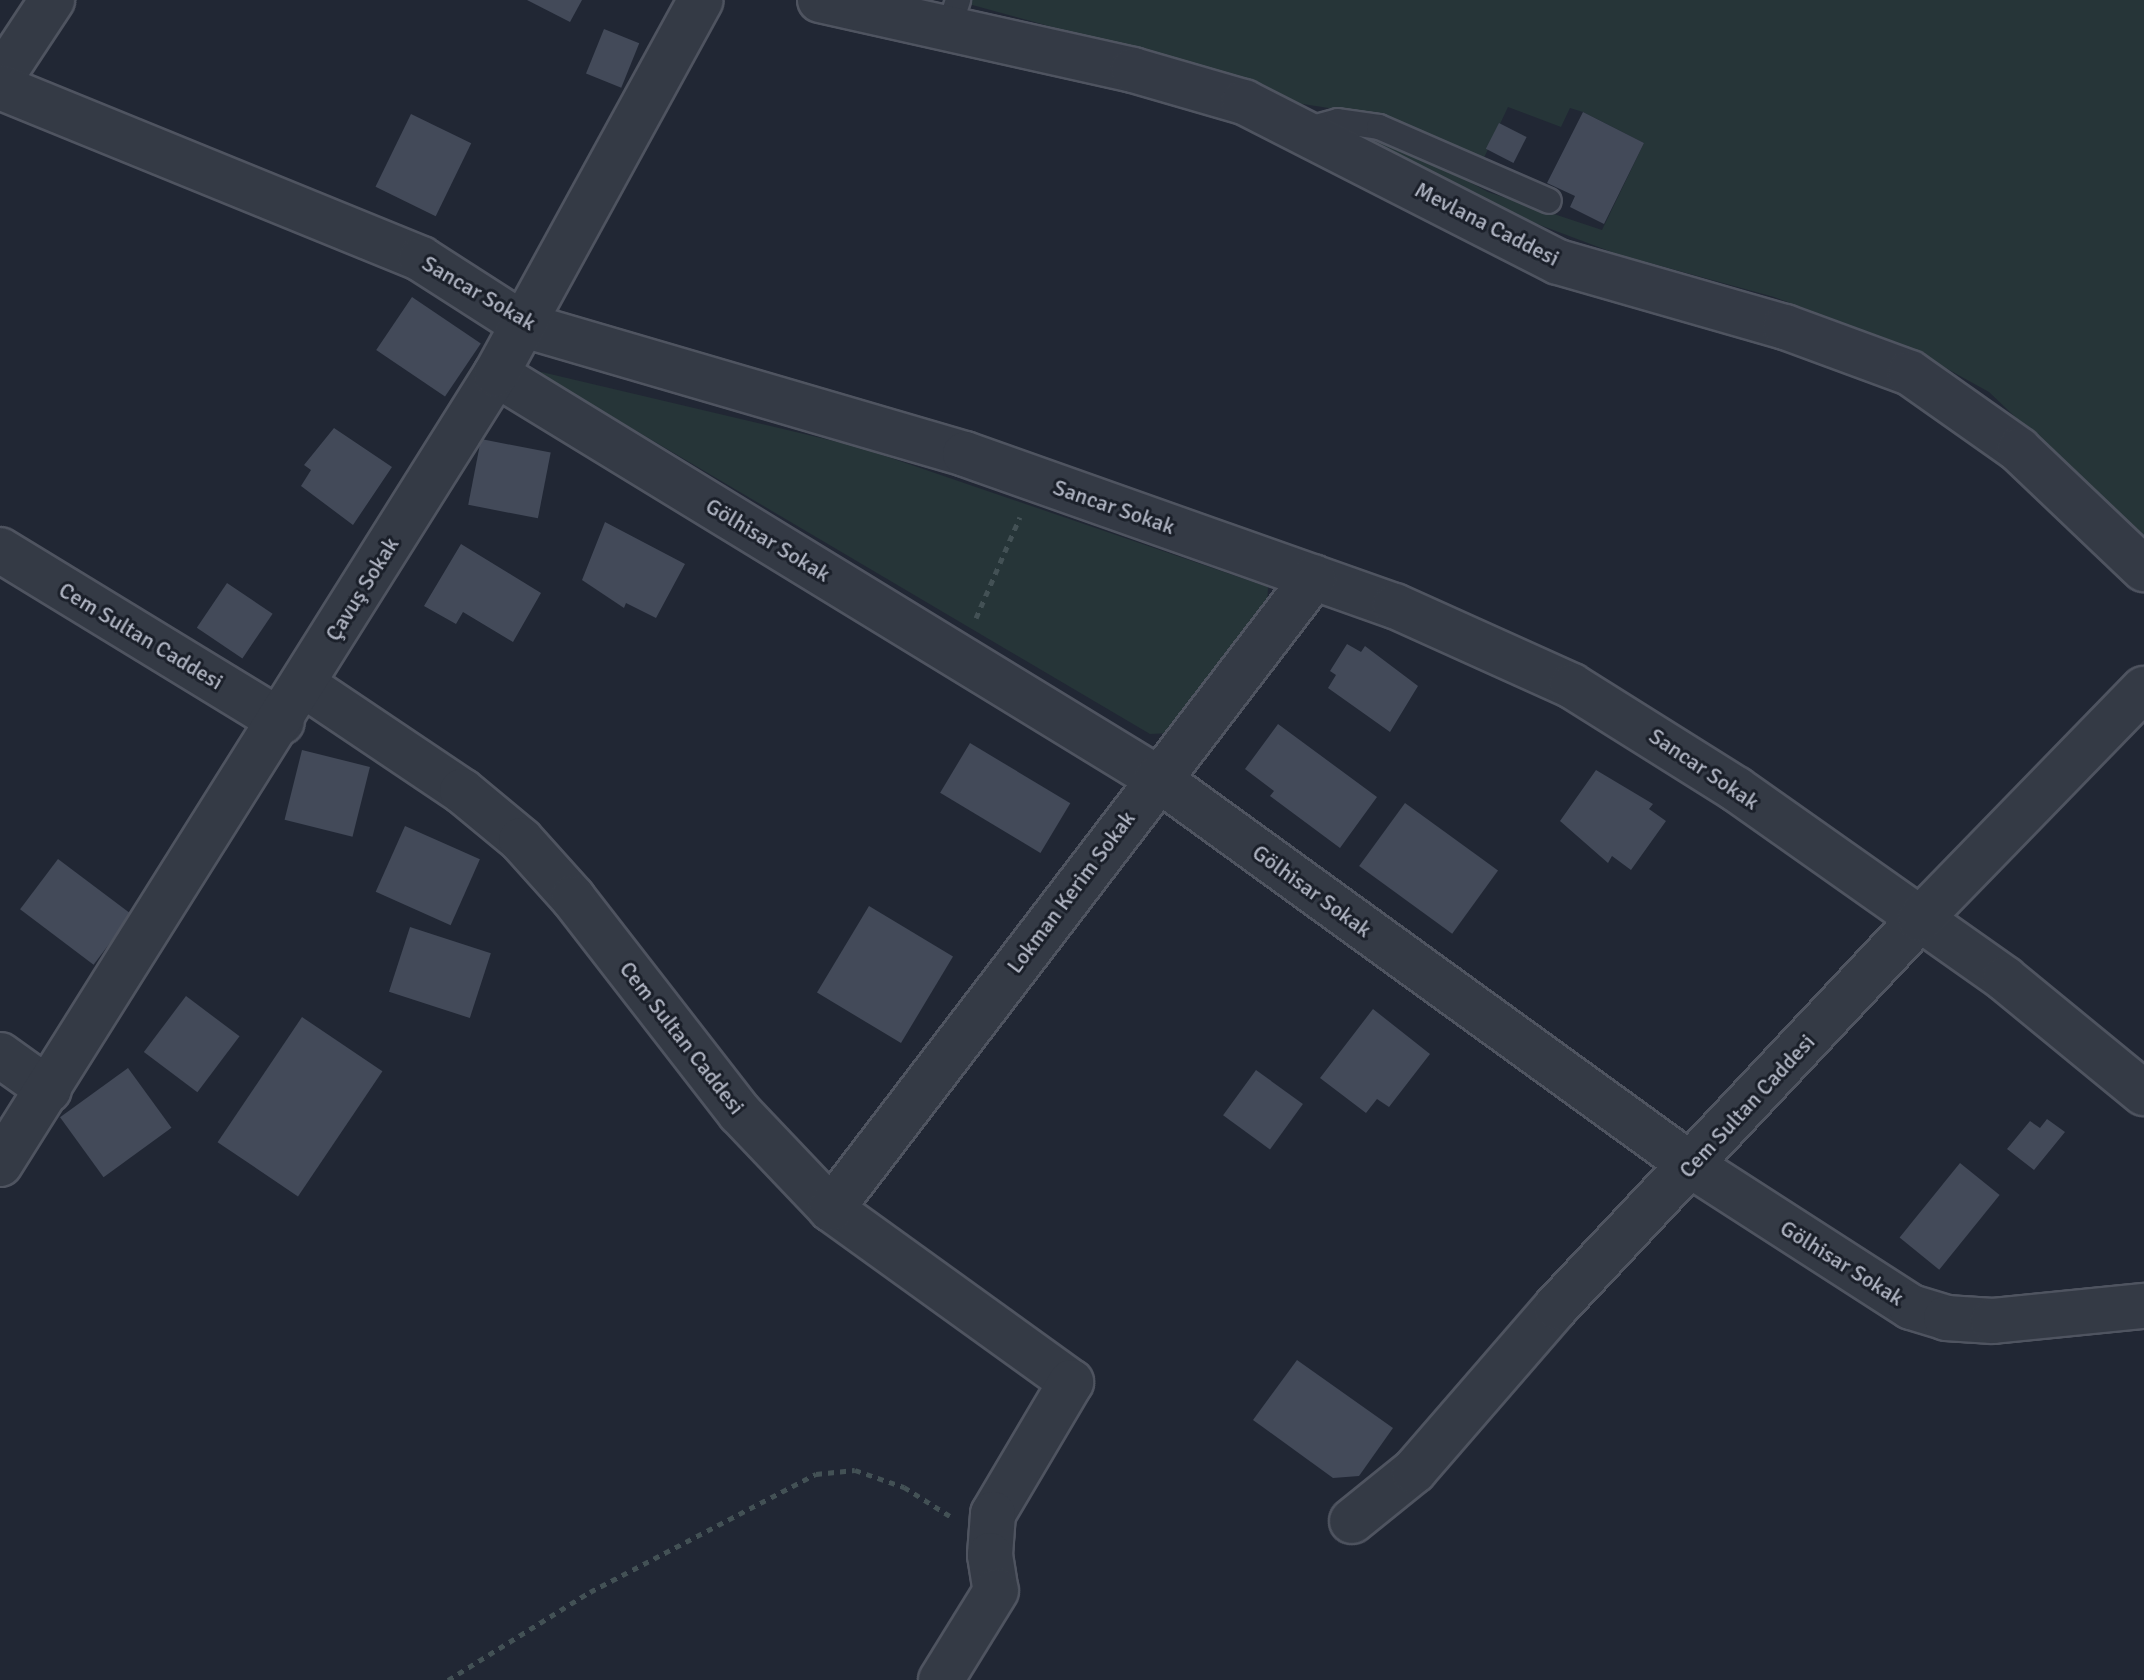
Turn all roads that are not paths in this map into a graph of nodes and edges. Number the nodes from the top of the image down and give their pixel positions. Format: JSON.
{"nodes":[{"id":1,"x":52,"y":0,"type":"edge"},
{"id":2,"x":701,"y":0,"type":"edge"},
{"id":3,"x":820,"y":0,"type":"edge"},
{"id":4,"x":953,"y":16,"type":"edge"},
{"id":5,"x":0,"y":79,"type":"edge"},
{"id":6,"x":0,"y":87,"type":"edge"},
{"id":7,"x":1305,"y":130,"type":"junction"},
{"id":8,"x":1549,"y":201,"type":"dead end"},
{"id":9,"x":524,"y":325,"type":"junction"},
{"id":10,"x":496,"y":374,"type":"junction"},
{"id":11,"x":0,"y":550,"type":"edge"},
{"id":12,"x":2144,"y":569,"type":"edge"},
{"id":13,"x":1314,"y":577,"type":"junction"},
{"id":14,"x":304,"y":685,"type":"junction"},
{"id":15,"x":2144,"y":689,"type":"edge"},
{"id":16,"x":282,"y":722,"type":"junction"},
{"id":17,"x":1157,"y":778,"type":"junction"},
{"id":18,"x":1920,"y":919,"type":"junction"},
{"id":19,"x":0,"y":1055,"type":"edge"},
{"id":20,"x":49,"y":1090,"type":"junction"},
{"id":21,"x":2144,"y":1093,"type":"edge"},
{"id":22,"x":0,"y":1164,"type":"edge"},
{"id":23,"x":1692,"y":1166,"type":"junction"},
{"id":24,"x":831,"y":1209,"type":"junction"},
{"id":25,"x":2144,"y":1306,"type":"edge"},
{"id":26,"x":1352,"y":1521,"type":"dead end"},
{"id":27,"x":941,"y":1680,"type":"edge"}],
"edges":[{"from":1,"to":5,"type":"street"},
{"from":2,"to":9,"type":"street","name":"Çavuş Sokak"},
{"from":3,"to":4,"type":"street","name":"Mevlana Caddesi"},
{"from":4,"to":7,"type":"street","name":"Mevlana Caddesi"},
{"from":6,"to":9,"type":"street","name":"Sancar Sokak"},
{"from":7,"to":8,"type":"lane"},
{"from":7,"to":12,"type":"street","name":"Mevlana Caddesi"},
{"from":9,"to":10,"type":"street","name":"Çavuş Sokak"},
{"from":9,"to":13,"type":"street","name":"Sancar Sokak"},
{"from":10,"to":14,"type":"street","name":"Çavuş Sokak"},
{"from":10,"to":17,"type":"street","name":"Gölhisar Sokak"},
{"from":11,"to":16,"type":"street","name":"Cem Sultan Caddesi"},
{"from":13,"to":17,"type":"street","name":"Lokman Kerim Sokak"},
{"from":13,"to":18,"type":"street","name":"Sancar Sokak"},
{"from":14,"to":16,"type":"street","name":"Çavuş Sokak"},
{"from":14,"to":24,"type":"street","name":"Cem Sultan Caddesi"},
{"from":15,"to":18,"type":"street","name":"Cem Sultan Caddesi"},
{"from":16,"to":20,"type":"street","name":"Çavuş Sokak"},
{"from":17,"to":23,"type":"street","name":"Gölhisar Sokak"},
{"from":17,"to":24,"type":"street","name":"Lokman Kerim Sokak"},
{"from":18,"to":21,"type":"street","name":"Sancar Sokak"},
{"from":18,"to":23,"type":"street","name":"Cem Sultan Caddesi"},
{"from":19,"to":20,"type":"street"},
{"from":20,"to":22,"type":"street","name":"Çavuş Sokak"},
{"from":23,"to":25,"type":"street","name":"Gölhisar Sokak"},
{"from":23,"to":26,"type":"street","name":"Cem Sultan Caddesi"},
{"from":24,"to":27,"type":"street","name":"Cem Sultan Caddesi"}]}
